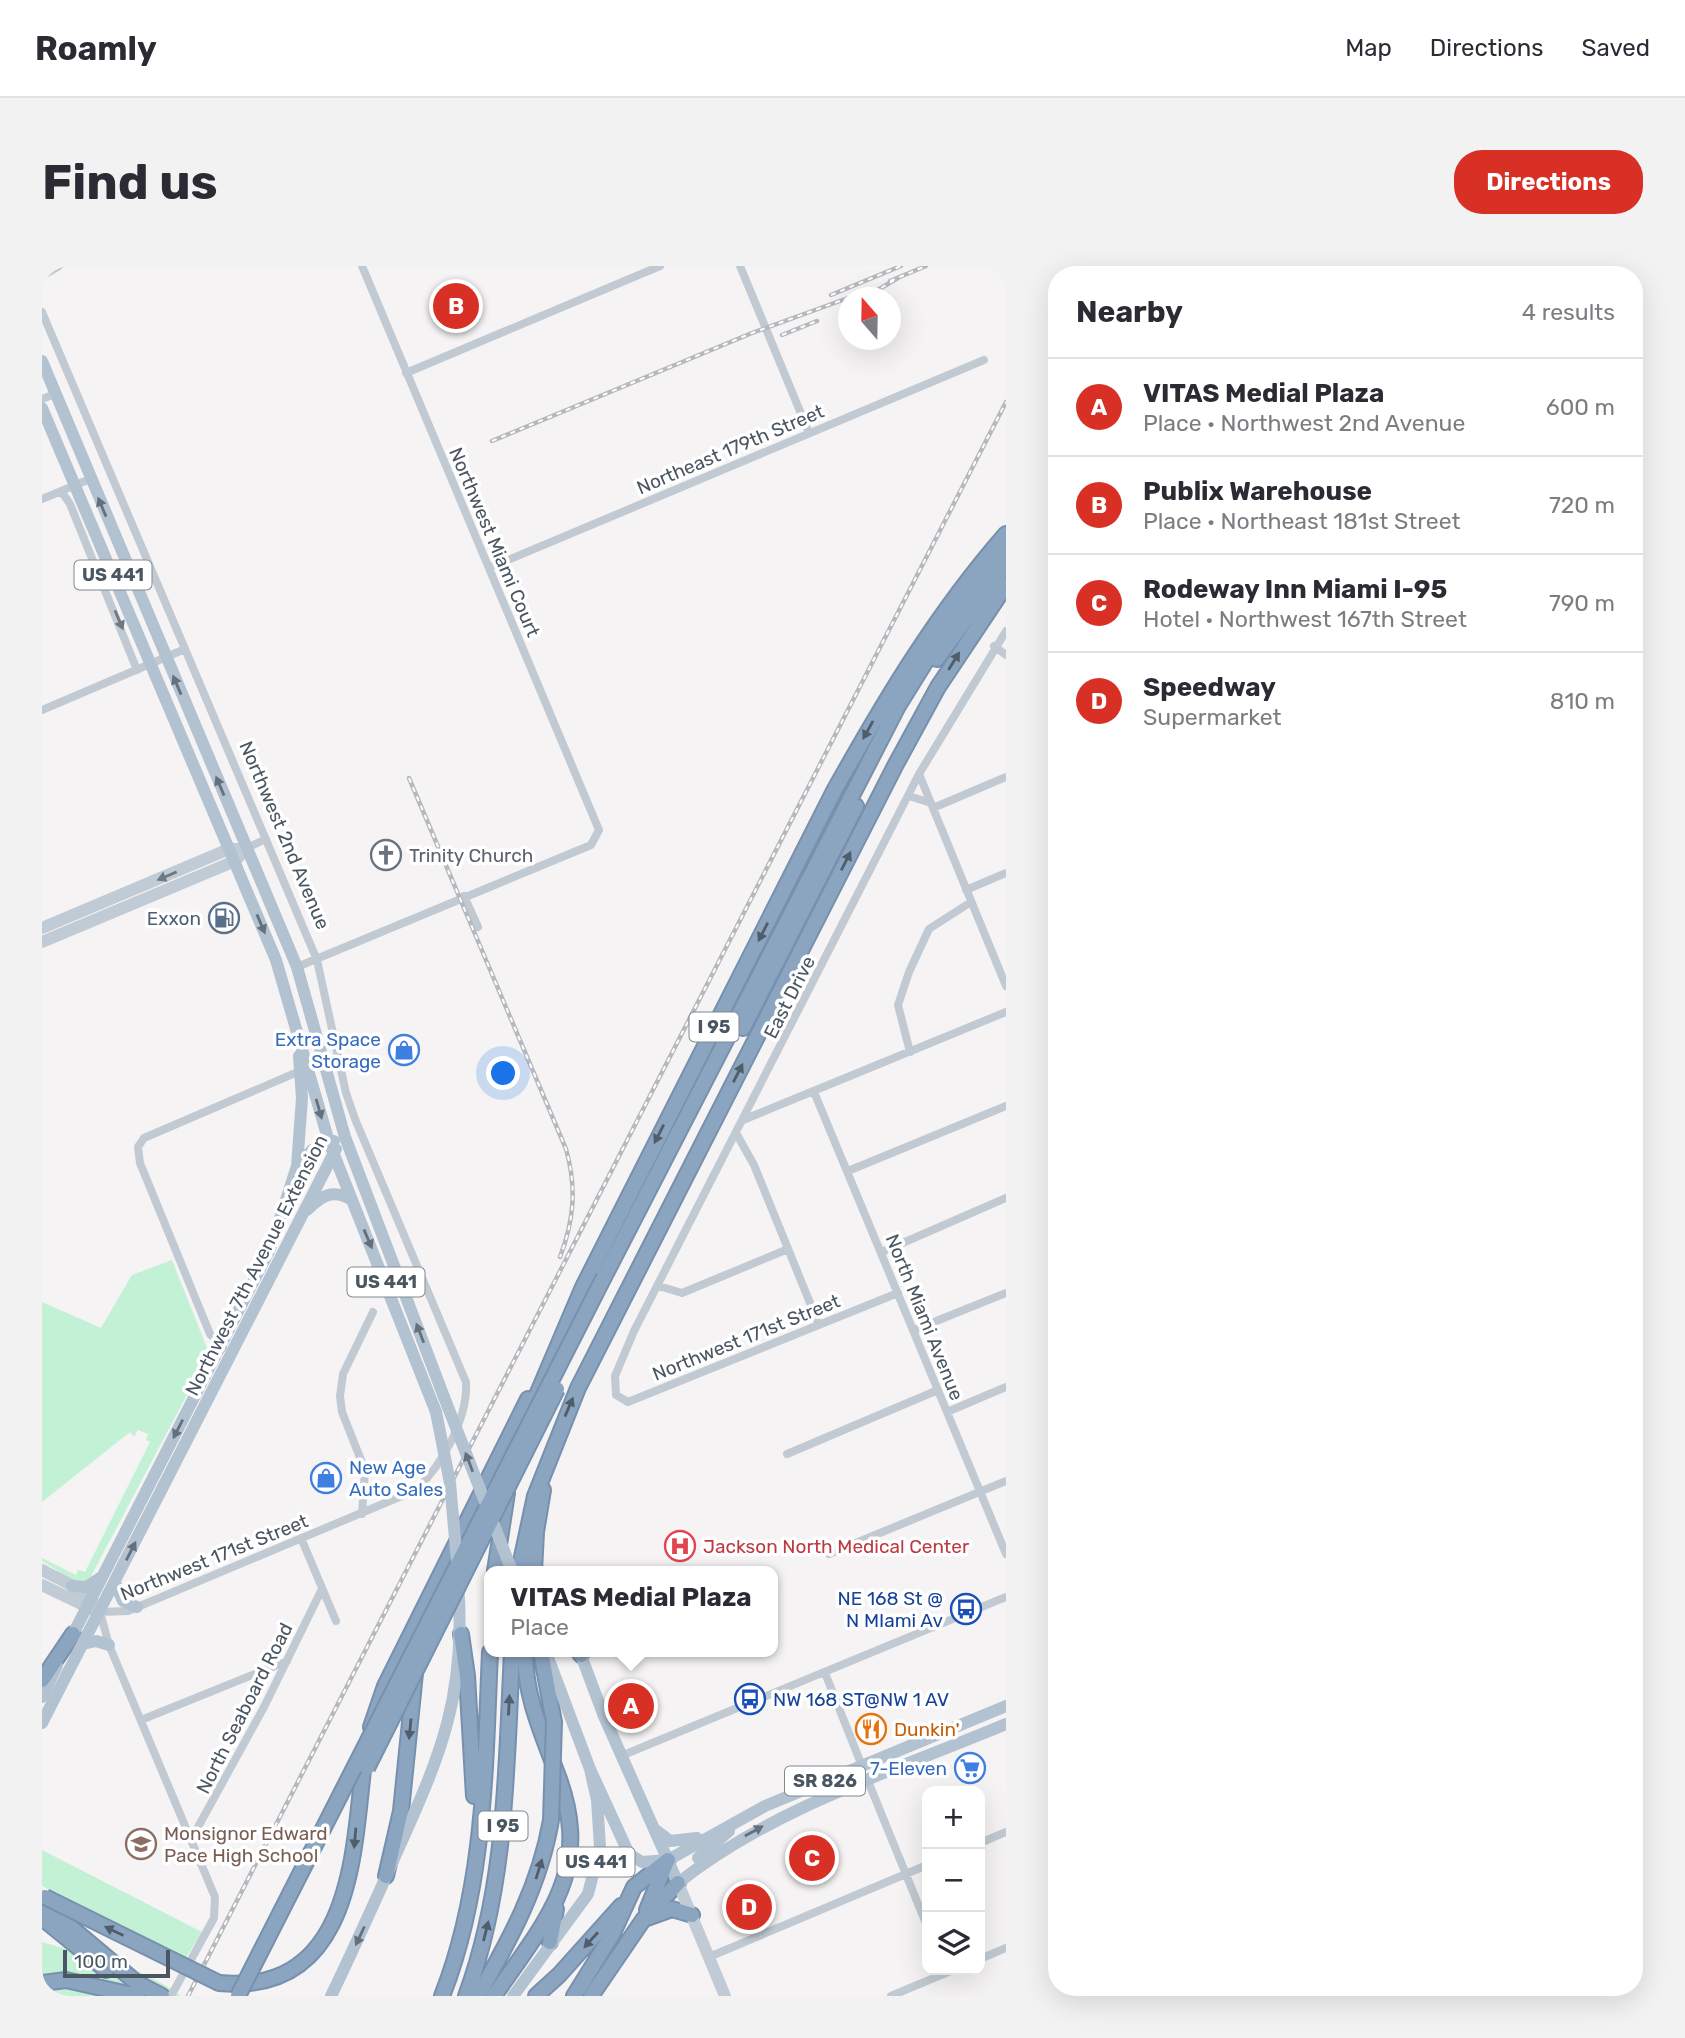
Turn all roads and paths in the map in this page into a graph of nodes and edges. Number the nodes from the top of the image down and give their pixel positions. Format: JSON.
{"nodes":[{"id":1,"x":59,"y":266,"type":"edge"},
{"id":2,"x":362,"y":266,"type":"edge"},
{"id":3,"x":660,"y":266,"type":"edge"},
{"id":4,"x":740,"y":266,"type":"edge"},
{"id":5,"x":42,"y":276,"type":"edge"},
{"id":6,"x":42,"y":312,"type":"edge"},
{"id":7,"x":984,"y":360,"type":"dead end"},
{"id":8,"x":42,"y":361,"type":"edge"},
{"id":9,"x":407,"y":373,"type":"junction"},
{"id":10,"x":55,"y":394,"type":"junction"},
{"id":11,"x":42,"y":399,"type":"edge"},
{"id":12,"x":42,"y":408,"type":"edge"},
{"id":13,"x":809,"y":433,"type":"junction"},
{"id":14,"x":90,"y":480,"type":"junction"},
{"id":15,"x":75,"y":485,"type":"junction"},
{"id":16,"x":61,"y":491,"type":"junction"},
{"id":17,"x":42,"y":499,"type":"edge"},
{"id":18,"x":1006,"y":534,"type":"edge"},
{"id":19,"x":1006,"y":549,"type":"edge"},
{"id":20,"x":1006,"y":564,"type":"edge"},
{"id":21,"x":489,"y":568,"type":"junction"},
{"id":22,"x":1006,"y":585,"type":"edge"},
{"id":23,"x":1006,"y":631,"type":"edge"},
{"id":24,"x":994,"y":646,"type":"junction"},
{"id":25,"x":185,"y":649,"type":"junction"},
{"id":26,"x":1006,"y":656,"type":"edge"},
{"id":27,"x":165,"y":657,"type":"junction"},
{"id":28,"x":151,"y":664,"type":"junction"},
{"id":29,"x":137,"y":670,"type":"junction"},
{"id":30,"x":42,"y":710,"type":"edge"},
{"id":31,"x":919,"y":774,"type":"junction"},
{"id":32,"x":1006,"y":777,"type":"edge"},
{"id":33,"x":909,"y":796,"type":"junction"},
{"id":34,"x":932,"y":806,"type":"junction"},
{"id":35,"x":266,"y":839,"type":"junction"},
{"id":36,"x":247,"y":848,"type":"junction"},
{"id":37,"x":232,"y":855,"type":"junction"},
{"id":38,"x":1006,"y":873,"type":"edge"},
{"id":39,"x":966,"y":890,"type":"junction"},
{"id":40,"x":464,"y":896,"type":"junction"},
{"id":41,"x":971,"y":902,"type":"junction"},
{"id":42,"x":478,"y":927,"type":"dead end"},
{"id":43,"x":42,"y":928,"type":"edge"},
{"id":44,"x":42,"y":942,"type":"edge"},
{"id":45,"x":317,"y":960,"type":"junction"},
{"id":46,"x":297,"y":967,"type":"junction"},
{"id":47,"x":1003,"y":969,"type":"edge"},
{"id":48,"x":1006,"y":986,"type":"edge"},
{"id":49,"x":1006,"y":1012,"type":"edge"},
{"id":50,"x":297,"y":1028,"type":"junction"},
{"id":51,"x":910,"y":1052,"type":"junction"},
{"id":52,"x":300,"y":1070,"type":"junction"},
{"id":53,"x":814,"y":1092,"type":"junction"},
{"id":54,"x":1006,"y":1105,"type":"edge"},
{"id":55,"x":743,"y":1120,"type":"junction"},
{"id":56,"x":736,"y":1133,"type":"junction"},
{"id":57,"x":345,"y":1137,"type":"junction"},
{"id":58,"x":331,"y":1148,"type":"junction"},
{"id":59,"x":297,"y":1166,"type":"junction"},
{"id":60,"x":848,"y":1171,"type":"junction"},
{"id":61,"x":1006,"y":1198,"type":"edge"},
{"id":62,"x":352,"y":1200,"type":"junction"},
{"id":63,"x":304,"y":1212,"type":"junction"},
{"id":64,"x":788,"y":1249,"type":"junction"},
{"id":65,"x":882,"y":1252,"type":"junction"},
{"id":66,"x":608,"y":1279,"type":"junction"},
{"id":67,"x":659,"y":1286,"type":"junction"},
{"id":68,"x":898,"y":1293,"type":"junction"},
{"id":69,"x":1006,"y":1293,"type":"edge"},
{"id":70,"x":373,"y":1312,"type":"dead end"},
{"id":71,"x":819,"y":1325,"type":"junction"},
{"id":72,"x":914,"y":1330,"type":"junction"},
{"id":73,"x":225,"y":1351,"type":"junction"},
{"id":74,"x":614,"y":1385,"type":"joint"},
{"id":75,"x":1006,"y":1387,"type":"edge"},
{"id":76,"x":538,"y":1388,"type":"junction"},
{"id":77,"x":938,"y":1390,"type":"junction"},
{"id":78,"x":947,"y":1412,"type":"junction"},
{"id":79,"x":450,"y":1440,"type":"joint"},
{"id":80,"x":787,"y":1454,"type":"dead end"},
{"id":81,"x":545,"y":1471,"type":"junction"},
{"id":82,"x":1006,"y":1481,"type":"edge"},
{"id":83,"x":980,"y":1492,"type":"junction"},
{"id":84,"x":362,"y":1514,"type":"junction"},
{"id":85,"x":539,"y":1524,"type":"junction"},
{"id":86,"x":301,"y":1538,"type":"junction"},
{"id":87,"x":829,"y":1554,"type":"dead end"},
{"id":88,"x":1006,"y":1554,"type":"edge"},
{"id":89,"x":496,"y":1566,"type":"edge"},
{"id":90,"x":510,"y":1566,"type":"edge"},
{"id":91,"x":520,"y":1566,"type":"edge"},
{"id":92,"x":535,"y":1566,"type":"edge"},
{"id":93,"x":544,"y":1566,"type":"edge"},
{"id":94,"x":42,"y":1570,"type":"edge"},
{"id":95,"x":109,"y":1579,"type":"junction"},
{"id":96,"x":42,"y":1585,"type":"edge"},
{"id":97,"x":72,"y":1586,"type":"junction"},
{"id":98,"x":433,"y":1589,"type":"junction"},
{"id":99,"x":321,"y":1591,"type":"junction"},
{"id":100,"x":1006,"y":1597,"type":"edge"},
{"id":101,"x":89,"y":1603,"type":"junction"},
{"id":102,"x":137,"y":1607,"type":"junction"},
{"id":103,"x":100,"y":1612,"type":"junction"},
{"id":104,"x":336,"y":1621,"type":"dead end"},
{"id":105,"x":461,"y":1633,"type":"junction"},
{"id":106,"x":78,"y":1639,"type":"junction"},
{"id":107,"x":109,"y":1645,"type":"junction"},
{"id":108,"x":490,"y":1657,"type":"edge"},
{"id":109,"x":512,"y":1657,"type":"edge"},
{"id":110,"x":526,"y":1657,"type":"edge"},
{"id":111,"x":544,"y":1657,"type":"edge"},
{"id":112,"x":545,"y":1657,"type":"edge"},
{"id":113,"x":582,"y":1657,"type":"edge"},
{"id":114,"x":287,"y":1661,"type":"junction"},
{"id":115,"x":825,"y":1673,"type":"junction"},
{"id":116,"x":42,"y":1680,"type":"edge"},
{"id":117,"x":42,"y":1697,"type":"edge"},
{"id":118,"x":1006,"y":1706,"type":"edge"},
{"id":119,"x":141,"y":1720,"type":"junction"},
{"id":120,"x":42,"y":1723,"type":"edge"},
{"id":121,"x":1006,"y":1724,"type":"edge"},
{"id":122,"x":621,"y":1756,"type":"junction"},
{"id":123,"x":884,"y":1757,"type":"junction"},
{"id":124,"x":862,"y":1766,"type":"junction"},
{"id":125,"x":590,"y":1769,"type":"junction"},
{"id":126,"x":868,"y":1781,"type":"junction"},
{"id":127,"x":750,"y":1814,"type":"junction"},
{"id":128,"x":480,"y":1825,"type":"junction"},
{"id":129,"x":654,"y":1829,"type":"junction"},
{"id":130,"x":1006,"y":1832,"type":"edge"},
{"id":131,"x":708,"y":1836,"type":"junction"},
{"id":132,"x":192,"y":1839,"type":"junction"},
{"id":133,"x":985,"y":1841,"type":"edge"},
{"id":134,"x":668,"y":1860,"type":"junction"},
{"id":135,"x":922,"y":1867,"type":"edge"},
{"id":136,"x":906,"y":1874,"type":"junction"},
{"id":137,"x":386,"y":1875,"type":"junction"},
{"id":138,"x":678,"y":1883,"type":"junction"},
{"id":139,"x":634,"y":1887,"type":"junction"},
{"id":140,"x":561,"y":1891,"type":"junction"},
{"id":141,"x":43,"y":1899,"type":"edge"},
{"id":142,"x":922,"y":1914,"type":"edge"},
{"id":143,"x":692,"y":1915,"type":"junction"},
{"id":144,"x":42,"y":1918,"type":"edge"},
{"id":145,"x":643,"y":1920,"type":"junction"},
{"id":146,"x":550,"y":1942,"type":"junction"},
{"id":147,"x":1006,"y":1948,"type":"edge"},
{"id":148,"x":709,"y":1957,"type":"junction"},
{"id":149,"x":985,"y":1957,"type":"edge"},
{"id":150,"x":939,"y":1975,"type":"edge"},
{"id":151,"x":42,"y":1983,"type":"edge"},
{"id":152,"x":137,"y":1996,"type":"edge"},
{"id":153,"x":143,"y":1996,"type":"edge"},
{"id":154,"x":162,"y":1996,"type":"edge"},
{"id":155,"x":171,"y":1996,"type":"edge"},
{"id":156,"x":237,"y":1996,"type":"edge"},
{"id":157,"x":248,"y":1996,"type":"edge"},
{"id":158,"x":331,"y":1996,"type":"edge"},
{"id":159,"x":442,"y":1996,"type":"edge"},
{"id":160,"x":466,"y":1996,"type":"edge"},
{"id":161,"x":478,"y":1996,"type":"edge"},
{"id":162,"x":494,"y":1996,"type":"edge"},
{"id":163,"x":513,"y":1996,"type":"edge"},
{"id":164,"x":536,"y":1996,"type":"edge"},
{"id":165,"x":574,"y":1996,"type":"edge"},
{"id":166,"x":591,"y":1996,"type":"edge"},
{"id":167,"x":725,"y":1996,"type":"edge"},
{"id":168,"x":891,"y":1996,"type":"edge"}],
"edges":[{"from":1,"to":5,"type":"street"},
{"from":2,"to":9,"type":"street","name":"Northwest Miami Court"},
{"from":3,"to":9,"type":"street"},
{"from":4,"to":13,"type":"street"},
{"from":6,"to":25,"type":"street","name":"Northwest 2nd Avenue"},
{"from":7,"to":13,"type":"street","name":"Northeast 179th Street"},
{"from":8,"to":10,"type":"main road","name":"Northwest 2nd Avenue","number":"US 441"},
{"from":9,"to":21,"type":"street","name":"Northwest Miami Court"},
{"from":10,"to":11,"type":"street"},
{"from":10,"to":14,"type":"main road","name":"Northwest 2nd Avenue","number":"US 441"},
{"from":12,"to":15,"type":"main road","number":"US 441"},
{"from":13,"to":21,"type":"street","name":"Northeast 179th Street"},
{"from":14,"to":15,"type":"street"},
{"from":27,"to":14,"type":"main road","name":"Northwest 2nd Avenue","number":"US 441","one_way":true},
{"from":15,"to":16,"type":"street"},
{"from":15,"to":28,"type":"main road","number":"US 441"},
{"from":16,"to":17,"type":"street"},
{"from":16,"to":29,"type":"street","one_way":true},
{"from":18,"to":76,"type":"highway","number":"I 95","one_way":true},
{"from":19,"to":66,"type":"highway"},
{"from":20,"to":66,"type":"highway"},
{"from":21,"to":40,"type":"street","name":"Northwest Miami Court"},
{"from":81,"to":22,"type":"highway","number":"I 95","one_way":true},
{"from":23,"to":24,"type":"street","name":"East Drive"},
{"from":24,"to":26,"type":"street"},
{"from":24,"to":31,"type":"street","name":"East Drive"},
{"from":25,"to":27,"type":"street"},
{"from":25,"to":35,"type":"street","name":"Northwest 2nd Avenue"},
{"from":27,"to":28,"type":"street"},
{"from":36,"to":27,"type":"main road","name":"Northwest 2nd Avenue","number":"US 441","one_way":true},
{"from":28,"to":29,"type":"street"},
{"from":28,"to":37,"type":"main road","number":"US 441"},
{"from":29,"to":30,"type":"street"},
{"from":31,"to":33,"type":"street","name":"East Drive"},
{"from":31,"to":34,"type":"street"},
{"from":32,"to":34,"type":"street"},
{"from":33,"to":34,"type":"street"},
{"from":33,"to":55,"type":"street","name":"East Drive"},
{"from":34,"to":39,"type":"street"},
{"from":35,"to":36,"type":"street"},
{"from":35,"to":45,"type":"street","name":"Northwest 2nd Avenue"},
{"from":36,"to":37,"type":"street"},
{"from":36,"to":46,"type":"main road","name":"Northwest 2nd Avenue","number":"US 441"},
{"from":37,"to":43,"type":"street","one_way":true},
{"from":37,"to":44,"type":"street"},
{"from":37,"to":50,"type":"main road","number":"US 441","one_way":true},
{"from":38,"to":39,"type":"street"},
{"from":39,"to":41,"type":"street"},
{"from":40,"to":42,"type":"street"},
{"from":40,"to":45,"type":"street"},
{"from":41,"to":47,"type":"street"},
{"from":41,"to":51,"type":"street"},
{"from":45,"to":46,"type":"street"},
{"from":45,"to":79,"type":"street","name":"Northwest 2nd Avenue"},
{"from":46,"to":57,"type":"main road","name":"Northwest 2nd Avenue","number":"US 441"},
{"from":47,"to":48,"type":"street"},
{"from":49,"to":51,"type":"street"},
{"from":50,"to":52,"type":"main road"},
{"from":50,"to":58,"type":"main road","number":"US 441","one_way":true},
{"from":51,"to":53,"type":"street"},
{"from":52,"to":59,"type":"main road"},
{"from":52,"to":73,"type":"street"},
{"from":53,"to":55,"type":"street"},
{"from":53,"to":60,"type":"street","name":"North Miami Avenue"},
{"from":54,"to":60,"type":"street"},
{"from":55,"to":56,"type":"street","name":"East Drive"},
{"from":56,"to":64,"type":"street"},
{"from":56,"to":67,"type":"street","name":"East Drive"},
{"from":57,"to":58,"type":"main road","name":"Northwest 7th Avenue Extension"},
{"from":90,"to":57,"type":"main road","number":"US 441","one_way":true,"bridge":true},
{"from":58,"to":59,"type":"main road","name":"Northwest 7th Avenue Extension"},
{"from":58,"to":62,"type":"main road","number":"US 441"},
{"from":58,"to":63,"type":"main road","name":"Northwest 7th Avenue Extension"},
{"from":59,"to":73,"type":"main road","name":"Northwest 7th Avenue Extension"},
{"from":60,"to":65,"type":"street","name":"North Miami Avenue"},
{"from":61,"to":65,"type":"street"},
{"from":62,"to":63,"type":"main road"},
{"from":62,"to":105,"type":"main road","number":"US 441","one_way":true,"bridge":true},
{"from":63,"to":73,"type":"main road","name":"Northwest 7th Avenue Extension"},
{"from":64,"to":67,"type":"street"},
{"from":64,"to":71,"type":"street"},
{"from":65,"to":68,"type":"street","name":"North Miami Avenue"},
{"from":66,"to":156,"type":"highway","bridge":true},
{"from":66,"to":157,"type":"highway","bridge":true},
{"from":67,"to":74,"type":"street","name":"East Drive"},
{"from":68,"to":71,"type":"street","name":"Northwest 171st Street"},
{"from":68,"to":72,"type":"street","name":"North Miami Avenue"},
{"from":69,"to":72,"type":"street"},
{"from":70,"to":84,"type":"street"},
{"from":71,"to":74,"type":"street","name":"Northwest 171st Street"},
{"from":72,"to":77,"type":"street","name":"North Miami Avenue"},
{"from":73,"to":95,"type":"main road","name":"Northwest 7th Avenue Extension"},
{"from":75,"to":78,"type":"street"},
{"from":76,"to":89,"type":"highway","number":"I 95"},
{"from":76,"to":98,"type":"highway"},
{"from":77,"to":78,"type":"street","name":"North Miami Avenue"},
{"from":77,"to":80,"type":"street"},
{"from":78,"to":83,"type":"street","name":"North Miami Avenue"},
{"from":79,"to":84,"type":"street","name":"Northwest 171st Street"},
{"from":81,"to":85,"type":"highway"},
{"from":81,"to":91,"type":"highway","number":"I 95"},
{"from":82,"to":83,"type":"street"},
{"from":83,"to":87,"type":"street"},
{"from":83,"to":88,"type":"street","name":"North Miami Avenue"},
{"from":84,"to":86,"type":"street","name":"Northwest 171st Street"},
{"from":85,"to":92,"type":"highway"},
{"from":85,"to":93,"type":"highway"},
{"from":86,"to":99,"type":"street"},
{"from":86,"to":102,"type":"street","name":"Northwest 171st Street"},
{"from":94,"to":97,"type":"street"},
{"from":95,"to":97,"type":"main road"},
{"from":95,"to":101,"type":"main road","name":"Northwest 7th Avenue Extension"},
{"from":95,"to":102,"type":"main road"},
{"from":95,"to":103,"type":"main road","name":"Northwest 7th Avenue Extension"},
{"from":96,"to":101,"type":"street"},
{"from":97,"to":101,"type":"street"},
{"from":98,"to":137,"type":"highway","one_way":true},
{"from":98,"to":141,"type":"highway","one_way":true,"bridge":true},
{"from":99,"to":104,"type":"street"},
{"from":99,"to":114,"type":"street","name":"North Seaboard Road"},
{"from":100,"to":115,"type":"street"},
{"from":101,"to":103,"type":"street"},
{"from":101,"to":106,"type":"main road","name":"Northwest 7th Avenue Extension"},
{"from":102,"to":103,"type":"street","name":"Northwest 171st Street"},
{"from":103,"to":106,"type":"main road","name":"Northwest 7th Avenue Extension"},
{"from":103,"to":107,"type":"street"},
{"from":105,"to":128,"type":"highway"},
{"from":105,"to":137,"type":"main road","number":"US 441"},
{"from":106,"to":107,"type":"main road"},
{"from":106,"to":116,"type":"highway"},
{"from":106,"to":117,"type":"main road","name":"Northwest 7th Avenue Extension"},
{"from":106,"to":120,"type":"main road","name":"Northwest 7th Avenue Extension"},
{"from":107,"to":119,"type":"street"},
{"from":108,"to":128,"type":"highway","number":"I 95"},
{"from":160,"to":109,"type":"highway","number":"I 95","one_way":true},
{"from":110,"to":140,"type":"highway"},
{"from":161,"to":111,"type":"highway","one_way":true,"bridge":true},
{"from":112,"to":125,"type":"main road","number":"US 441"},
{"from":113,"to":122,"type":"main road"},
{"from":114,"to":119,"type":"street"},
{"from":114,"to":132,"type":"street","name":"North Seaboard Road"},
{"from":115,"to":122,"type":"street"},
{"from":115,"to":124,"type":"street"},
{"from":118,"to":123,"type":"main road","number":"SR 826"},
{"from":119,"to":132,"type":"street"},
{"from":121,"to":126,"type":"main road","number":"SR 826"},
{"from":122,"to":129,"type":"main road"},
{"from":123,"to":124,"type":"main road","number":"SR 826"},
{"from":123,"to":126,"type":"main road"},
{"from":124,"to":127,"type":"main road","number":"SR 826"},
{"from":125,"to":134,"type":"main road"},
{"from":125,"to":146,"type":"main road","number":"US 441"},
{"from":126,"to":136,"type":"street"},
{"from":138,"to":126,"type":"main road","number":"SR 826","one_way":true},
{"from":127,"to":131,"type":"main road","number":"SR 826"},
{"from":127,"to":138,"type":"main road"},
{"from":128,"to":159,"type":"highway","number":"I 95"},
{"from":129,"to":131,"type":"main road"},
{"from":129,"to":134,"type":"main road"},
{"from":130,"to":133,"type":"street"},
{"from":131,"to":134,"type":"main road","number":"SR 826"},
{"from":132,"to":155,"type":"street"},
{"from":134,"to":138,"type":"main road"},
{"from":134,"to":139,"type":"highway","number":"SR 826"},
{"from":134,"to":145,"type":"highway"},
{"from":135,"to":136,"type":"street"},
{"from":136,"to":142,"type":"street"},
{"from":136,"to":148,"type":"street"},
{"from":137,"to":158,"type":"main road","number":"US 441","one_way":true},
{"from":138,"to":143,"type":"street"},
{"from":138,"to":145,"type":"highway","number":"SR 826"},
{"from":139,"to":164,"type":"highway","one_way":true},
{"from":139,"to":165,"type":"highway","number":"SR 826"},
{"from":140,"to":146,"type":"highway"},
{"from":140,"to":162,"type":"highway"},
{"from":141,"to":154,"type":"highway"},
{"from":143,"to":145,"type":"highway"},
{"from":143,"to":148,"type":"street"},
{"from":144,"to":153,"type":"highway"},
{"from":145,"to":166,"type":"highway","number":"SR 826"},
{"from":146,"to":163,"type":"main road","number":"US 441"},
{"from":147,"to":149,"type":"street"},
{"from":148,"to":167,"type":"street"},
{"from":150,"to":168,"type":"street"},
{"from":151,"to":152,"type":"highway"}]}
